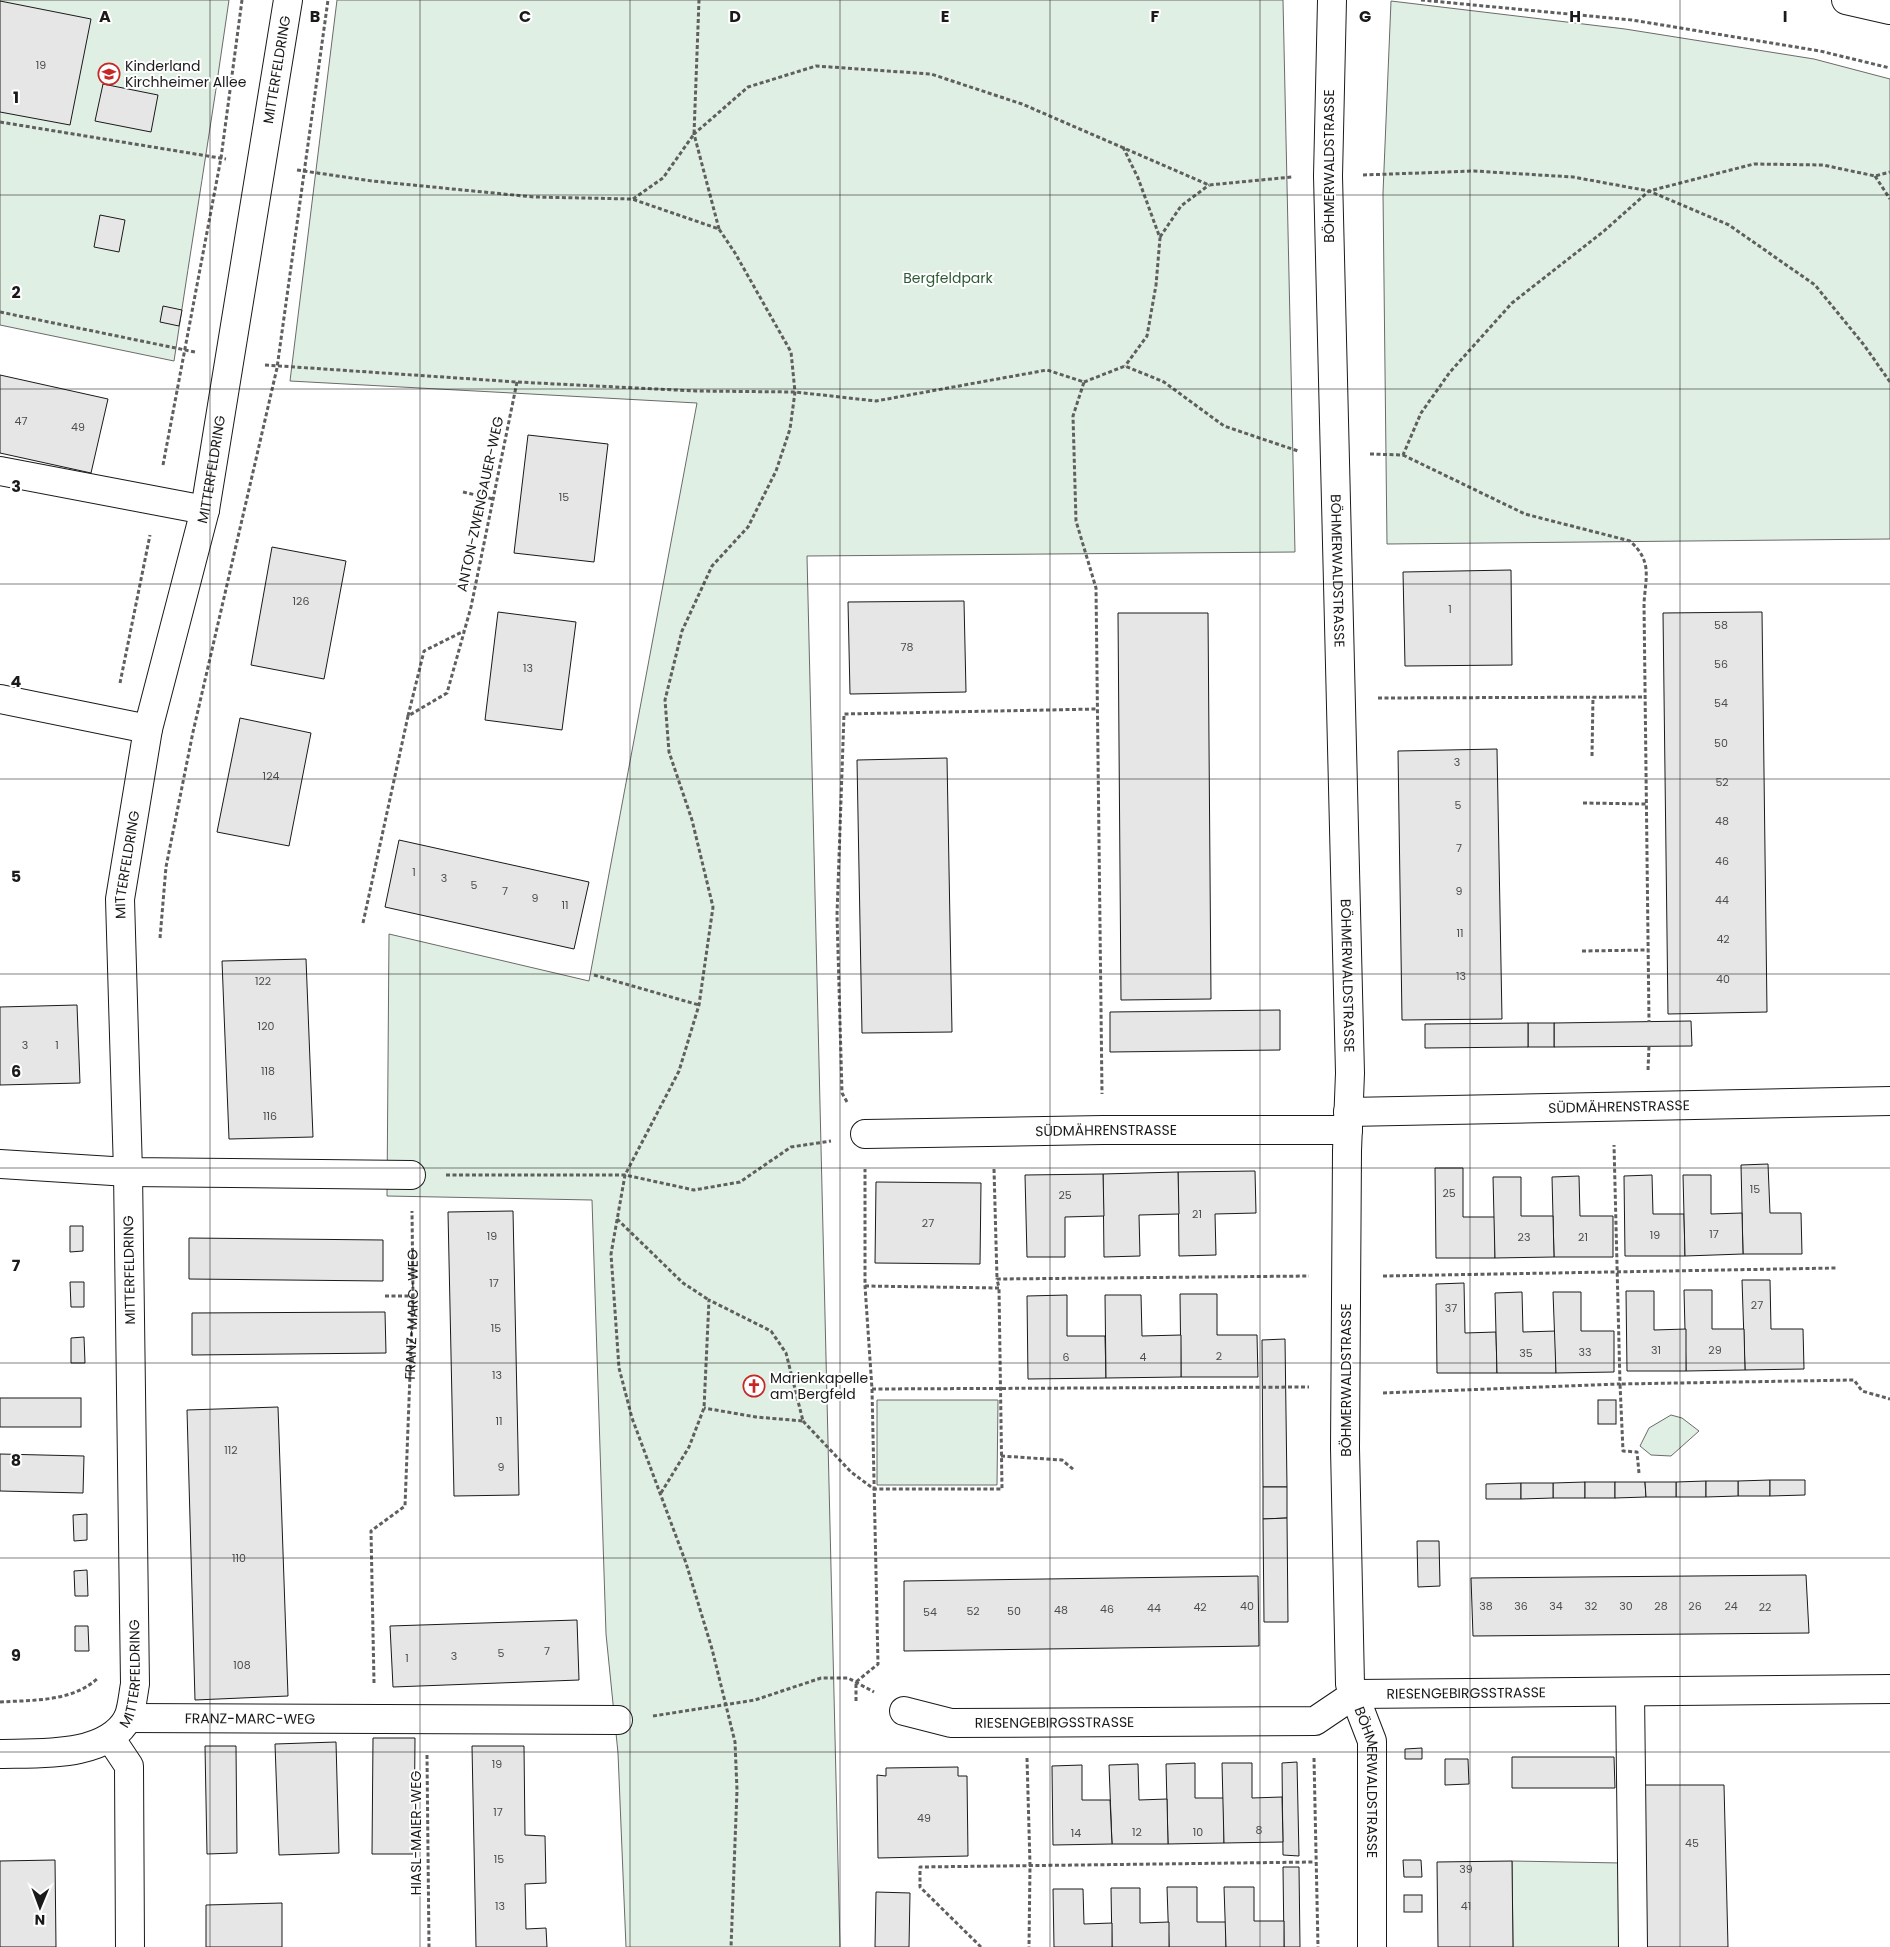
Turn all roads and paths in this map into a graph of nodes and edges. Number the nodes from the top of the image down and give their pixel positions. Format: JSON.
{"nodes":[{"id":1,"x":288,"y":0,"type":"edge"},
{"id":2,"x":328,"y":0,"type":"edge"},
{"id":3,"x":699,"y":0,"type":"edge"},
{"id":4,"x":1332,"y":0,"type":"edge"},
{"id":5,"x":1421,"y":0,"type":"edge"},
{"id":6,"x":1846,"y":0,"type":"edge"},
{"id":7,"x":1890,"y":10,"type":"edge"},
{"id":8,"x":1890,"y":68,"type":"edge"},
{"id":9,"x":0,"y":122,"type":"edge"},
{"id":10,"x":694,"y":134,"type":"junction"},
{"id":11,"x":1123,"y":146,"type":"junction"},
{"id":12,"x":262,"y":164,"type":"junction"},
{"id":13,"x":304,"y":171,"type":"junction"},
{"id":14,"x":1890,"y":172,"type":"edge"},
{"id":15,"x":1328,"y":176,"type":"junction"},
{"id":16,"x":1875,"y":176,"type":"junction"},
{"id":17,"x":1209,"y":185,"type":"junction"},
{"id":18,"x":1649,"y":191,"type":"junction"},
{"id":19,"x":632,"y":199,"type":"junction"},
{"id":20,"x":1890,"y":199,"type":"edge"},
{"id":21,"x":719,"y":229,"type":"junction"},
{"id":22,"x":1160,"y":238,"type":"junction"},
{"id":23,"x":0,"y":312,"type":"edge"},
{"id":24,"x":231,"y":358,"type":"junction"},
{"id":25,"x":1125,"y":366,"type":"junction"},
{"id":26,"x":277,"y":368,"type":"junction"},
{"id":27,"x":517,"y":382,"type":"junction"},
{"id":28,"x":1084,"y":382,"type":"junction"},
{"id":29,"x":1890,"y":382,"type":"edge"},
{"id":30,"x":795,"y":392,"type":"junction"},
{"id":31,"x":1403,"y":455,"type":"junction"},
{"id":32,"x":1334,"y":460,"type":"junction"},
{"id":33,"x":0,"y":471,"type":"edge"},
{"id":34,"x":463,"y":492,"type":"dead end"},
{"id":35,"x":493,"y":498,"type":"junction"},
{"id":36,"x":205,"y":510,"type":"junction"},
{"id":37,"x":464,"y":630,"type":"junction"},
{"id":38,"x":1593,"y":697,"type":"junction"},
{"id":39,"x":1646,"y":697,"type":"junction"},
{"id":40,"x":0,"y":698,"type":"edge"},
{"id":41,"x":1378,"y":698,"type":"dead end"},
{"id":42,"x":1098,"y":709,"type":"junction"},
{"id":43,"x":408,"y":716,"type":"junction"},
{"id":44,"x":148,"y":729,"type":"junction"},
{"id":45,"x":1592,"y":756,"type":"dead end"},
{"id":46,"x":1583,"y":803,"type":"dead end"},
{"id":47,"x":1646,"y":804,"type":"junction"},
{"id":48,"x":363,"y":923,"type":"dead end"},
{"id":49,"x":160,"y":945,"type":"dead end"},
{"id":50,"x":1648,"y":950,"type":"junction"},
{"id":51,"x":1582,"y":951,"type":"dead end"},
{"id":52,"x":594,"y":974,"type":"dead end"},
{"id":53,"x":699,"y":1005,"type":"junction"},
{"id":54,"x":1649,"y":1022,"type":"dead end"},
{"id":55,"x":1649,"y":1046,"type":"dead end"},
{"id":56,"x":1648,"y":1074,"type":"dead end"},
{"id":57,"x":1890,"y":1101,"type":"edge"},
{"id":58,"x":1348,"y":1121,"type":"junction"},
{"id":59,"x":1103,"y":1130,"type":"junction"},
{"id":60,"x":993,"y":1133,"type":"junction"},
{"id":61,"x":865,"y":1134,"type":"junction"},
{"id":62,"x":1614,"y":1146,"type":"dead end"},
{"id":63,"x":0,"y":1164,"type":"edge"},
{"id":64,"x":128,"y":1172,"type":"junction"},
{"id":65,"x":625,"y":1174,"type":"junction"},
{"id":66,"x":411,"y":1175,"type":"junction"},
{"id":67,"x":617,"y":1219,"type":"junction"},
{"id":68,"x":1836,"y":1268,"type":"dead end"},
{"id":69,"x":1618,"y":1271,"type":"junction"},
{"id":70,"x":1310,"y":1276,"type":"dead end"},
{"id":71,"x":1383,"y":1276,"type":"dead end"},
{"id":72,"x":997,"y":1279,"type":"junction"},
{"id":73,"x":865,"y":1286,"type":"junction"},
{"id":74,"x":999,"y":1288,"type":"junction"},
{"id":75,"x":385,"y":1296,"type":"dead end"},
{"id":76,"x":413,"y":1296,"type":"junction"},
{"id":77,"x":709,"y":1300,"type":"junction"},
{"id":78,"x":1620,"y":1384,"type":"junction"},
{"id":79,"x":1311,"y":1387,"type":"dead end"},
{"id":80,"x":1000,"y":1388,"type":"junction"},
{"id":81,"x":872,"y":1389,"type":"junction"},
{"id":82,"x":1382,"y":1393,"type":"dead end"},
{"id":83,"x":1890,"y":1398,"type":"edge"},
{"id":84,"x":704,"y":1408,"type":"junction"},
{"id":85,"x":803,"y":1421,"type":"junction"},
{"id":86,"x":1001,"y":1456,"type":"junction"},
{"id":87,"x":1074,"y":1470,"type":"dead end"},
{"id":88,"x":1639,"y":1473,"type":"dead end"},
{"id":89,"x":874,"y":1489,"type":"junction"},
{"id":90,"x":660,"y":1493,"type":"junction"},
{"id":91,"x":856,"y":1682,"type":"junction"},
{"id":92,"x":1890,"y":1689,"type":"edge"},
{"id":93,"x":1630,"y":1692,"type":"junction"},
{"id":94,"x":1355,"y":1694,"type":"junction"},
{"id":95,"x":856,"y":1700,"type":"dead end"},
{"id":96,"x":725,"y":1706,"type":"junction"},
{"id":97,"x":904,"y":1711,"type":"joint"},
{"id":98,"x":128,"y":1718,"type":"junction"},
{"id":99,"x":374,"y":1719,"type":"junction"},
{"id":100,"x":427,"y":1719,"type":"junction"},
{"id":101,"x":618,"y":1720,"type":"joint"},
{"id":102,"x":1026,"y":1722,"type":"junction"},
{"id":103,"x":111,"y":1739,"type":"junction"},
{"id":104,"x":1314,"y":1751,"type":"dead end"},
{"id":105,"x":0,"y":1754,"type":"edge"},
{"id":106,"x":1315,"y":1862,"type":"junction"},
{"id":107,"x":1030,"y":1865,"type":"junction"},
{"id":108,"x":130,"y":1947,"type":"edge"},
{"id":109,"x":429,"y":1947,"type":"edge"},
{"id":110,"x":731,"y":1947,"type":"edge"},
{"id":111,"x":981,"y":1947,"type":"edge"},
{"id":112,"x":1029,"y":1947,"type":"edge"},
{"id":113,"x":1318,"y":1947,"type":"edge"},
{"id":114,"x":1372,"y":1947,"type":"edge"},
{"id":115,"x":1634,"y":1947,"type":"edge"}],
"edges":[{"from":1,"to":12,"type":"street","name":"MITTERFELDRING"},
{"from":2,"to":13,"type":"path"},
{"from":3,"to":10,"type":"path"},
{"from":4,"to":15,"type":"street","name":"BÖHMERWALDSTRASSE"},
{"from":5,"to":8,"type":"path"},
{"from":6,"to":7,"type":"street"},
{"from":9,"to":12,"type":"path"},
{"from":10,"to":11,"type":"path"},
{"from":10,"to":19,"type":"path"},
{"from":10,"to":21,"type":"path"},
{"from":11,"to":17,"type":"path"},
{"from":11,"to":22,"type":"path"},
{"from":12,"to":13,"type":"path"},
{"from":12,"to":24,"type":"street","name":"MITTERFELDRING"},
{"from":13,"to":19,"type":"path"},
{"from":13,"to":26,"type":"path"},
{"from":14,"to":16,"type":"path"},
{"from":15,"to":17,"type":"path"},
{"from":15,"to":18,"type":"path"},
{"from":15,"to":32,"type":"street","name":"BÖHMERWALDSTRASSE"},
{"from":16,"to":18,"type":"path"},
{"from":16,"to":20,"type":"path"},
{"from":17,"to":22,"type":"path"},
{"from":18,"to":29,"type":"path"},
{"from":18,"to":31,"type":"path"},
{"from":19,"to":21,"type":"path"},
{"from":21,"to":30,"type":"path"},
{"from":22,"to":25,"type":"path"},
{"from":23,"to":24,"type":"path"},
{"from":24,"to":26,"type":"path"},
{"from":24,"to":36,"type":"street","name":"MITTERFELDRING"},
{"from":25,"to":28,"type":"path"},
{"from":25,"to":32,"type":"path"},
{"from":26,"to":27,"type":"path"},
{"from":26,"to":49,"type":"path"},
{"from":27,"to":30,"type":"path"},
{"from":27,"to":35,"type":"path","name":"ANTON-ZWENGAUER-WEG"},
{"from":28,"to":30,"type":"path"},
{"from":28,"to":42,"type":"path"},
{"from":30,"to":53,"type":"path"},
{"from":31,"to":32,"type":"path"},
{"from":31,"to":39,"type":"path"},
{"from":32,"to":58,"type":"street","name":"BÖHMERWALDSTRASSE"},
{"from":33,"to":36,"type":"street"},
{"from":34,"to":35,"type":"path"},
{"from":35,"to":37,"type":"path","name":"ANTON-ZWENGAUER-WEG"},
{"from":36,"to":44,"type":"street","name":"MITTERFELDRING"},
{"from":37,"to":43,"type":"path","name":"ANTON-ZWENGAUER-WEG"},
{"from":37,"to":43,"type":"path"},
{"from":38,"to":39,"type":"path"},
{"from":38,"to":41,"type":"path"},
{"from":38,"to":45,"type":"path"},
{"from":39,"to":47,"type":"path"},
{"from":40,"to":44,"type":"street"},
{"from":42,"to":59,"type":"path"},
{"from":42,"to":61,"type":"path"},
{"from":43,"to":48,"type":"path"},
{"from":44,"to":64,"type":"street","name":"MITTERFELDRING"},
{"from":46,"to":47,"type":"path"},
{"from":47,"to":50,"type":"path"},
{"from":50,"to":51,"type":"path"},
{"from":50,"to":54,"type":"path"},
{"from":52,"to":53,"type":"path"},
{"from":53,"to":65,"type":"path"},
{"from":55,"to":56,"type":"path"},
{"from":57,"to":58,"type":"street","name":"SÜDMÄHRENSTRASSE"},
{"from":58,"to":59,"type":"street","name":"SÜDMÄHRENSTRASSE"},
{"from":58,"to":94,"type":"street","name":"BÖHMERWALDSTRASSE"},
{"from":59,"to":60,"type":"street","name":"SÜDMÄHRENSTRASSE"},
{"from":60,"to":61,"type":"street","name":"SÜDMÄHRENSTRASSE"},
{"from":60,"to":72,"type":"path"},
{"from":61,"to":65,"type":"path"},
{"from":61,"to":73,"type":"path"},
{"from":62,"to":69,"type":"path"},
{"from":63,"to":64,"type":"street"},
{"from":64,"to":66,"type":"street"},
{"from":64,"to":98,"type":"street","name":"MITTERFELDRING"},
{"from":65,"to":66,"type":"path"},
{"from":65,"to":67,"type":"path"},
{"from":66,"to":76,"type":"path","name":"FRANZ-MARC-WEG"},
{"from":67,"to":77,"type":"path"},
{"from":67,"to":90,"type":"path"},
{"from":68,"to":69,"type":"path"},
{"from":69,"to":71,"type":"path"},
{"from":69,"to":78,"type":"path"},
{"from":70,"to":72,"type":"path"},
{"from":72,"to":74,"type":"path"},
{"from":73,"to":74,"type":"path"},
{"from":73,"to":81,"type":"path"},
{"from":74,"to":80,"type":"path"},
{"from":75,"to":76,"type":"path"},
{"from":76,"to":99,"type":"path","name":"FRANZ-MARC-WEG"},
{"from":77,"to":84,"type":"path"},
{"from":77,"to":85,"type":"path"},
{"from":78,"to":82,"type":"path"},
{"from":78,"to":83,"type":"path"},
{"from":78,"to":88,"type":"path"},
{"from":79,"to":80,"type":"path"},
{"from":80,"to":81,"type":"path"},
{"from":80,"to":86,"type":"path"},
{"from":81,"to":89,"type":"path"},
{"from":84,"to":85,"type":"path"},
{"from":84,"to":90,"type":"path"},
{"from":85,"to":89,"type":"path"},
{"from":86,"to":87,"type":"path"},
{"from":86,"to":89,"type":"path"},
{"from":89,"to":91,"type":"path"},
{"from":90,"to":96,"type":"path"},
{"from":91,"to":95,"type":"path"},
{"from":91,"to":96,"type":"path"},
{"from":91,"to":97,"type":"path"},
{"from":92,"to":93,"type":"street","name":"RIESENGEBIRGSSTRASSE"},
{"from":93,"to":94,"type":"street","name":"RIESENGEBIRGSSTRASSE"},
{"from":93,"to":115,"type":"street"},
{"from":94,"to":102,"type":"street","name":"RIESENGEBIRGSSTRASSE"},
{"from":94,"to":114,"type":"street","name":"BÖHMERWALDSTRASSE"},
{"from":96,"to":101,"type":"path"},
{"from":96,"to":110,"type":"path"},
{"from":97,"to":102,"type":"street","name":"RIESENGEBIRGSSTRASSE"},
{"from":98,"to":99,"type":"street","name":"FRANZ-MARC-WEG"},
{"from":98,"to":103,"type":"street","name":"MITTERFELDRING"},
{"from":99,"to":100,"type":"street","name":"FRANZ-MARC-WEG"},
{"from":100,"to":101,"type":"street","name":"FRANZ-MARC-WEG"},
{"from":100,"to":109,"type":"path","name":"HIASL-MAIER-WEG"},
{"from":102,"to":107,"type":"path"},
{"from":103,"to":105,"type":"street","name":"MITTERFELDRING"},
{"from":103,"to":108,"type":"street","name":"MITTERFELDRING"},
{"from":104,"to":106,"type":"path"},
{"from":106,"to":107,"type":"path"},
{"from":106,"to":113,"type":"path"},
{"from":107,"to":111,"type":"path"},
{"from":107,"to":112,"type":"path"}]}
